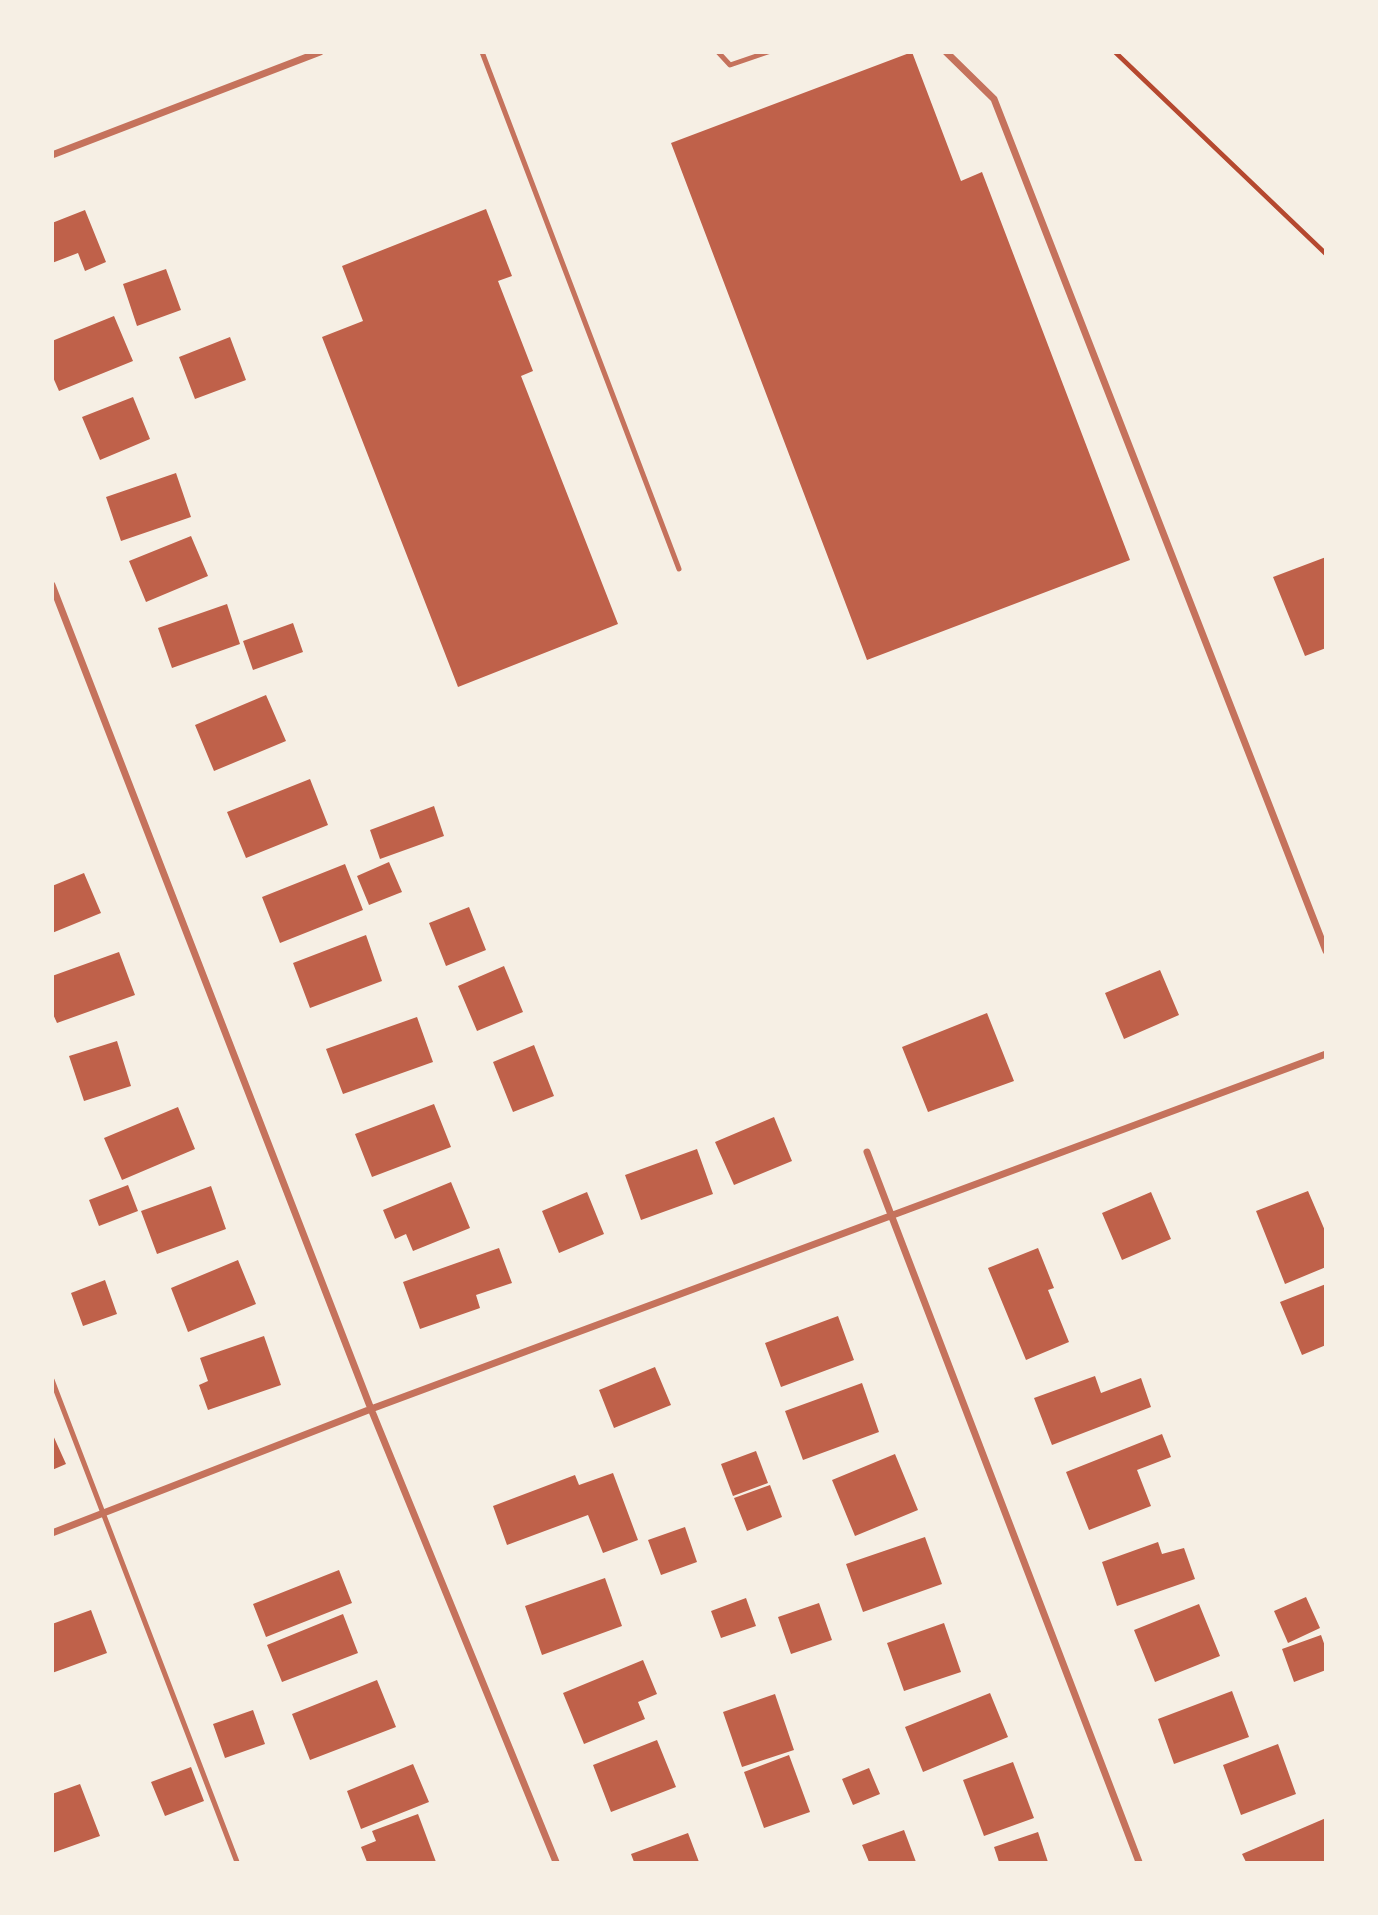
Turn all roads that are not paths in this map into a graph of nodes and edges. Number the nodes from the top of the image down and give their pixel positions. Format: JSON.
{"nodes":[{"id":1,"x":320,"y":52,"type":"edge"},
{"id":2,"x":482,"y":52,"type":"edge"},
{"id":3,"x":718,"y":52,"type":"edge"},
{"id":4,"x":768,"y":52,"type":"edge"},
{"id":5,"x":946,"y":52,"type":"edge"},
{"id":6,"x":52,"y":155,"type":"edge"},
{"id":7,"x":679,"y":569,"type":"dead end"},
{"id":8,"x":52,"y":585,"type":"edge"},
{"id":9,"x":1325,"y":951,"type":"edge"},
{"id":10,"x":1325,"y":1054,"type":"edge"},
{"id":11,"x":867,"y":1153,"type":"dead end"},
{"id":12,"x":892,"y":1217,"type":"junction"},
{"id":13,"x":52,"y":1380,"type":"edge"},
{"id":14,"x":371,"y":1409,"type":"junction"},
{"id":15,"x":104,"y":1513,"type":"junction"},
{"id":16,"x":52,"y":1533,"type":"edge"},
{"id":17,"x":237,"y":1863,"type":"edge"},
{"id":18,"x":556,"y":1863,"type":"edge"},
{"id":19,"x":1139,"y":1863,"type":"edge"}],
"edges":[{"from":1,"to":6,"type":"street"},
{"from":2,"to":7,"type":"lane"},
{"from":3,"to":4,"type":"lane"},
{"from":5,"to":9,"type":"street"},
{"from":8,"to":14,"type":"street"},
{"from":10,"to":12,"type":"street"},
{"from":11,"to":12,"type":"street"},
{"from":12,"to":14,"type":"street"},
{"from":12,"to":19,"type":"street"},
{"from":13,"to":15,"type":"lane"},
{"from":14,"to":15,"type":"street"},
{"from":14,"to":18,"type":"street"},
{"from":15,"to":16,"type":"street"},
{"from":15,"to":17,"type":"lane"}]}
